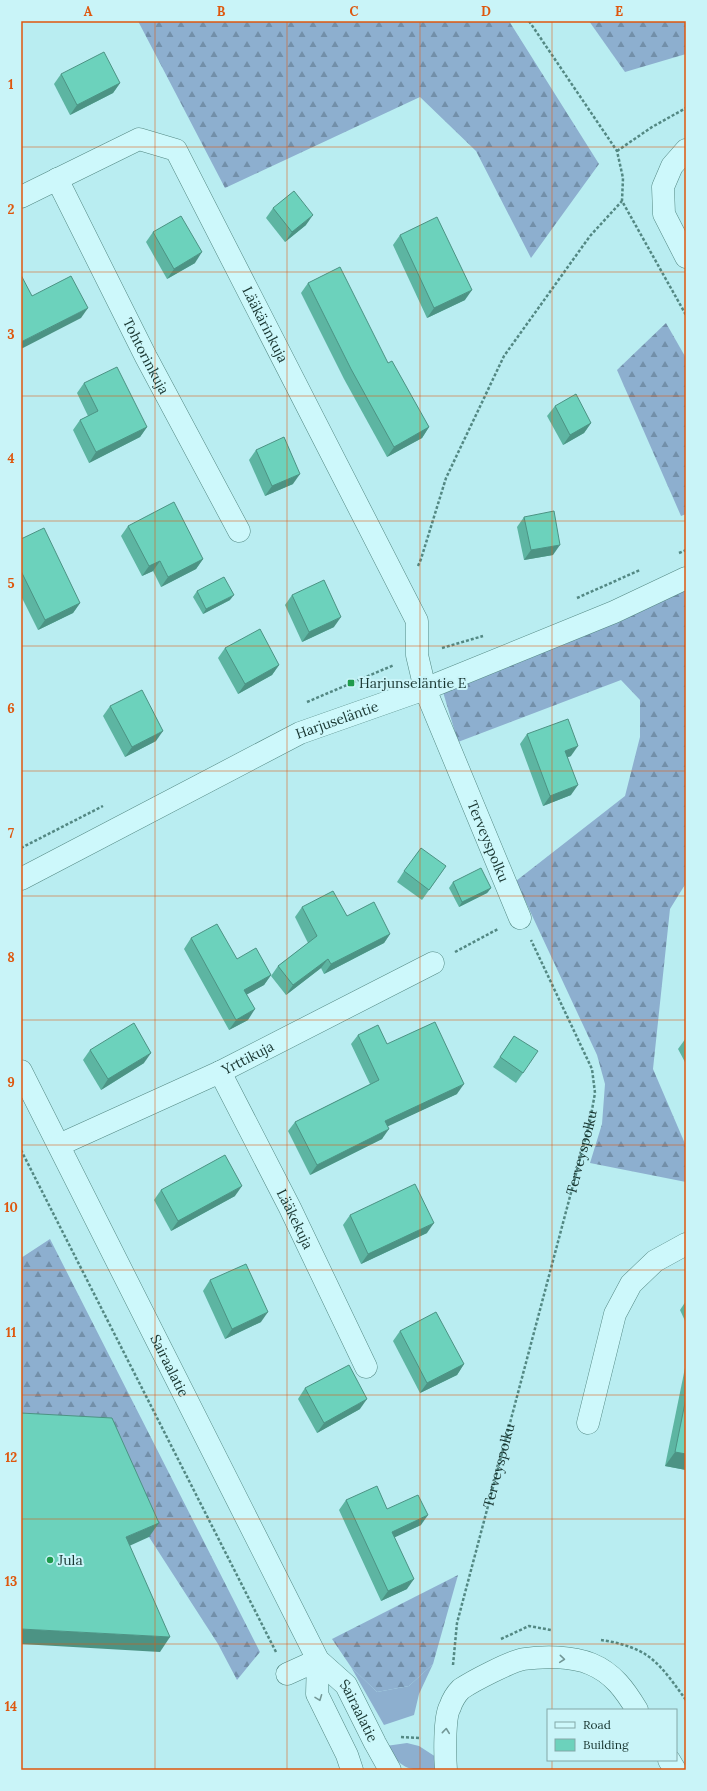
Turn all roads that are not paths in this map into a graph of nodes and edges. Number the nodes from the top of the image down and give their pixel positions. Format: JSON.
{"nodes":[{"id":1,"x":686,"y":150,"type":"edge"},
{"id":2,"x":57,"y":178,"type":"junction"},
{"id":3,"x":21,"y":198,"type":"edge"},
{"id":4,"x":686,"y":257,"type":"edge"},
{"id":5,"x":239,"y":531,"type":"dead end"},
{"id":6,"x":686,"y":578,"type":"edge"},
{"id":7,"x":417,"y":655,"type":"joint"},
{"id":8,"x":426,"y":689,"type":"junction"},
{"id":9,"x":21,"y":879,"type":"edge"},
{"id":10,"x":520,"y":918,"type":"road end"},
{"id":11,"x":433,"y":963,"type":"road end"},
{"id":12,"x":21,"y":1071,"type":"edge"},
{"id":13,"x":220,"y":1072,"type":"junction"},
{"id":14,"x":59,"y":1145,"type":"junction"},
{"id":15,"x":686,"y":1244,"type":"edge"},
{"id":16,"x":366,"y":1367,"type":"dead end"},
{"id":17,"x":588,"y":1423,"type":"dead end"},
{"id":18,"x":318,"y":1660,"type":"junction"},
{"id":19,"x":287,"y":1674,"type":"road end"},
{"id":20,"x":636,"y":1709,"type":"edge"},
{"id":21,"x":670,"y":1761,"type":"edge"},
{"id":22,"x":352,"y":1770,"type":"edge"},
{"id":23,"x":390,"y":1770,"type":"edge"},
{"id":24,"x":446,"y":1770,"type":"edge"},
{"id":25,"x":675,"y":1770,"type":"edge"}],
"edges":[{"from":1,"to":4,"type":"street"},
{"from":2,"to":3,"type":"street","name":"Lääkärinkuja"},
{"from":2,"to":5,"type":"street","name":"Tohtorinkuja"},
{"from":2,"to":7,"type":"street","name":"Lääkärinkuja"},
{"from":6,"to":8,"type":"street","name":"Harjuseläntie"},
{"from":7,"to":8,"type":"street","name":"Terveyspolku"},
{"from":8,"to":9,"type":"street","name":"Harjuseläntie"},
{"from":8,"to":10,"type":"street","name":"Terveyspolku"},
{"from":11,"to":13,"type":"street","name":"Yrttikuja"},
{"from":12,"to":14,"type":"street","name":"Sairaalatie"},
{"from":13,"to":14,"type":"street","name":"Yrttikuja"},
{"from":13,"to":16,"type":"street","name":"Lääkekuja"},
{"from":14,"to":18,"type":"street","name":"Sairaalatie"},
{"from":15,"to":17,"type":"street"},
{"from":18,"to":19,"type":"street"},
{"from":18,"to":22,"type":"street","name":"Sairaalatie","one_way":true},
{"from":18,"to":23,"type":"street","name":"Sairaalatie"},
{"from":24,"to":20,"type":"street","one_way":true},
{"from":21,"to":25,"type":"street"}]}
